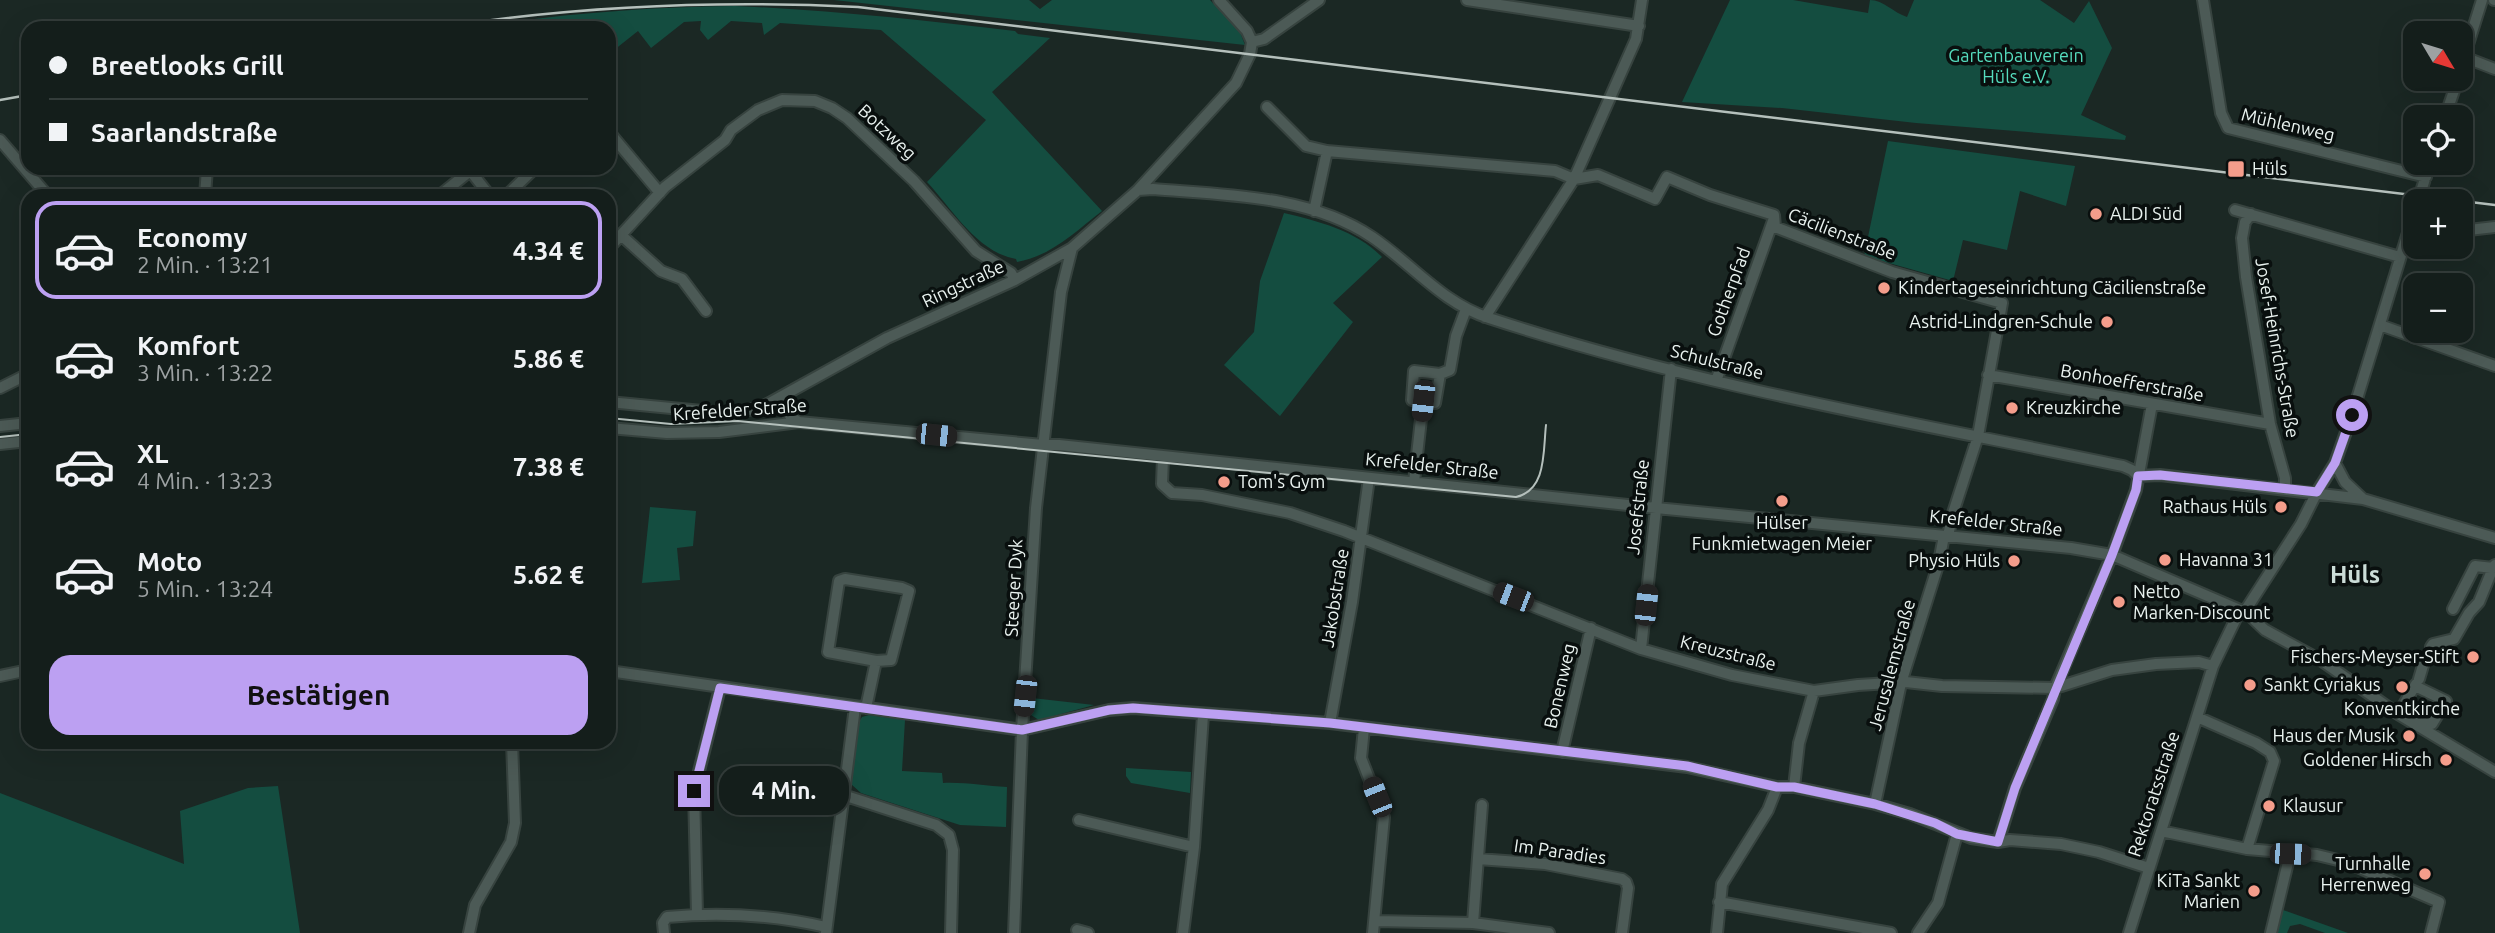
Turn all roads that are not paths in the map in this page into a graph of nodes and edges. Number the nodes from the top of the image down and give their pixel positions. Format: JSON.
{"nodes":[{"id":1,"x":1219,"y":0,"type":"edge"},
{"id":2,"x":1319,"y":0,"type":"edge"},
{"id":3,"x":1467,"y":0,"type":"edge"},
{"id":4,"x":1642,"y":0,"type":"edge"},
{"id":5,"x":2203,"y":0,"type":"edge"},
{"id":6,"x":2482,"y":0,"type":"edge"},
{"id":7,"x":1639,"y":26,"type":"junction"},
{"id":8,"x":2473,"y":28,"type":"edge"},
{"id":9,"x":1252,"y":42,"type":"junction"},
{"id":10,"x":2473,"y":60,"type":"edge"},
{"id":11,"x":2495,"y":69,"type":"edge"},
{"id":12,"x":1267,"y":107,"type":"dead end"},
{"id":13,"x":0,"y":140,"type":"edge"},
{"id":14,"x":616,"y":140,"type":"edge"},
{"id":15,"x":1327,"y":151,"type":"junction"},
{"id":16,"x":21,"y":164,"type":"edge"},
{"id":17,"x":30,"y":175,"type":"edge"},
{"id":18,"x":462,"y":175,"type":"edge"},
{"id":19,"x":474,"y":175,"type":"edge"},
{"id":20,"x":528,"y":175,"type":"edge"},
{"id":21,"x":2426,"y":177,"type":"joint"},
{"id":22,"x":1574,"y":179,"type":"junction"},
{"id":23,"x":42,"y":189,"type":"edge"},
{"id":24,"x":447,"y":189,"type":"edge"},
{"id":25,"x":485,"y":189,"type":"edge"},
{"id":26,"x":513,"y":189,"type":"edge"},
{"id":27,"x":2422,"y":189,"type":"edge"},
{"id":28,"x":1138,"y":190,"type":"junction"},
{"id":29,"x":660,"y":192,"type":"junction"},
{"id":30,"x":2235,"y":210,"type":"dead end"},
{"id":31,"x":1314,"y":211,"type":"junction"},
{"id":32,"x":2251,"y":214,"type":"junction"},
{"id":33,"x":1774,"y":215,"type":"junction"},
{"id":34,"x":2495,"y":227,"type":"edge"},
{"id":35,"x":2473,"y":230,"type":"edge"},
{"id":36,"x":621,"y":234,"type":"junction"},
{"id":37,"x":616,"y":240,"type":"edge"},
{"id":38,"x":1072,"y":248,"type":"junction"},
{"id":39,"x":2403,"y":251,"type":"edge"},
{"id":40,"x":2400,"y":257,"type":"junction"},
{"id":41,"x":1015,"y":279,"type":"junction"},
{"id":42,"x":2002,"y":303,"type":"joint"},
{"id":43,"x":1466,"y":309,"type":"junction"},
{"id":44,"x":706,"y":311,"type":"dead end"},
{"id":45,"x":1485,"y":317,"type":"junction"},
{"id":46,"x":2381,"y":325,"type":"junction"},
{"id":47,"x":2495,"y":366,"type":"edge"},
{"id":48,"x":1671,"y":369,"type":"junction"},
{"id":49,"x":1440,"y":374,"type":"junction"},
{"id":50,"x":1988,"y":375,"type":"junction"},
{"id":51,"x":21,"y":378,"type":"edge"},
{"id":52,"x":1716,"y":381,"type":"junction"},
{"id":53,"x":0,"y":388,"type":"edge"},
{"id":54,"x":790,"y":392,"type":"junction"},
{"id":55,"x":1423,"y":401,"type":"junction"},
{"id":56,"x":616,"y":403,"type":"edge"},
{"id":57,"x":2152,"y":404,"type":"junction"},
{"id":58,"x":733,"y":414,"type":"joint"},
{"id":59,"x":799,"y":422,"type":"junction"},
{"id":60,"x":21,"y":424,"type":"edge"},
{"id":61,"x":2270,"y":424,"type":"junction"},
{"id":62,"x":0,"y":426,"type":"edge"},
{"id":63,"x":616,"y":429,"type":"edge"},
{"id":64,"x":1978,"y":436,"type":"junction"},
{"id":65,"x":21,"y":442,"type":"edge"},
{"id":66,"x":0,"y":444,"type":"edge"},
{"id":67,"x":1043,"y":445,"type":"junction"},
{"id":68,"x":1163,"y":457,"type":"junction"},
{"id":69,"x":2335,"y":463,"type":"junction"},
{"id":70,"x":2138,"y":476,"type":"junction"},
{"id":71,"x":1369,"y":478,"type":"junction"},
{"id":72,"x":1414,"y":482,"type":"junction"},
{"id":73,"x":2285,"y":489,"type":"junction"},
{"id":74,"x":2317,"y":492,"type":"junction"},
{"id":75,"x":2363,"y":499,"type":"junction"},
{"id":76,"x":1656,"y":508,"type":"junction"},
{"id":77,"x":1946,"y":536,"type":"junction"},
{"id":78,"x":1362,"y":538,"type":"junction"},
{"id":79,"x":2495,"y":538,"type":"edge"},
{"id":80,"x":2112,"y":555,"type":"junction"},
{"id":81,"x":2494,"y":566,"type":"edge"},
{"id":82,"x":2453,"y":609,"type":"dead end"},
{"id":83,"x":2243,"y":611,"type":"junction"},
{"id":84,"x":1591,"y":628,"type":"junction"},
{"id":85,"x":2431,"y":647,"type":"dead end"},
{"id":86,"x":1641,"y":649,"type":"junction"},
{"id":87,"x":876,"y":661,"type":"junction"},
{"id":88,"x":2424,"y":662,"type":"dead end"},
{"id":89,"x":2213,"y":666,"type":"junction"},
{"id":90,"x":21,"y":672,"type":"edge"},
{"id":91,"x":616,"y":672,"type":"edge"},
{"id":92,"x":0,"y":676,"type":"edge"},
{"id":93,"x":1901,"y":683,"type":"junction"},
{"id":94,"x":2417,"y":683,"type":"junction"},
{"id":95,"x":720,"y":688,"type":"junction"},
{"id":96,"x":2055,"y":688,"type":"junction"},
{"id":97,"x":1814,"y":691,"type":"junction"},
{"id":98,"x":861,"y":708,"type":"junction"},
{"id":99,"x":2401,"y":710,"type":"junction"},
{"id":100,"x":1203,"y":715,"type":"junction"},
{"id":101,"x":2197,"y":718,"type":"junction"},
{"id":102,"x":1330,"y":723,"type":"junction"},
{"id":103,"x":2429,"y":727,"type":"junction"},
{"id":104,"x":1364,"y":728,"type":"junction"},
{"id":105,"x":1022,"y":730,"type":"junction"},
{"id":106,"x":512,"y":749,"type":"edge"},
{"id":107,"x":1562,"y":752,"type":"junction"},
{"id":108,"x":2495,"y":772,"type":"edge"},
{"id":109,"x":1777,"y":787,"type":"junction"},
{"id":110,"x":1794,"y":787,"type":"junction"},
{"id":111,"x":843,"y":795,"type":"junction"},
{"id":112,"x":1875,"y":804,"type":"junction"},
{"id":113,"x":1482,"y":805,"type":"dead end"},
{"id":114,"x":1079,"y":820,"type":"dead end"},
{"id":115,"x":2161,"y":831,"type":"junction"},
{"id":116,"x":1957,"y":834,"type":"junction"},
{"id":117,"x":1998,"y":842,"type":"junction"},
{"id":118,"x":1194,"y":848,"type":"junction"},
{"id":119,"x":2248,"y":849,"type":"junction"},
{"id":120,"x":2290,"y":854,"type":"junction"},
{"id":121,"x":1478,"y":859,"type":"junction"},
{"id":122,"x":2149,"y":868,"type":"junction"},
{"id":123,"x":1719,"y":902,"type":"junction"},
{"id":124,"x":697,"y":914,"type":"junction"},
{"id":125,"x":1376,"y":921,"type":"junction"},
{"id":126,"x":1473,"y":923,"type":"junction"},
{"id":127,"x":826,"y":930,"type":"edge"},
{"id":128,"x":469,"y":933,"type":"edge"},
{"id":129,"x":664,"y":933,"type":"edge"},
{"id":130,"x":951,"y":933,"type":"edge"},
{"id":131,"x":1014,"y":933,"type":"edge"},
{"id":132,"x":1183,"y":933,"type":"edge"},
{"id":133,"x":1373,"y":933,"type":"edge"},
{"id":134,"x":1549,"y":933,"type":"edge"},
{"id":135,"x":1622,"y":933,"type":"edge"},
{"id":136,"x":1717,"y":933,"type":"edge"},
{"id":137,"x":1891,"y":933,"type":"edge"},
{"id":138,"x":1918,"y":933,"type":"edge"},
{"id":139,"x":2129,"y":933,"type":"edge"},
{"id":140,"x":2271,"y":933,"type":"edge"},
{"id":141,"x":2431,"y":933,"type":"edge"}],
"edges":[{"from":1,"to":9,"type":"street"},
{"from":2,"to":9,"type":"street"},
{"from":3,"to":7,"type":"street"},
{"from":4,"to":7,"type":"street"},
{"from":5,"to":21,"type":"street","name":"Mühlenweg"},
{"from":6,"to":8,"type":"street"},
{"from":7,"to":22,"type":"street"},
{"from":9,"to":28,"type":"street","name":"Ringstraße"},
{"from":10,"to":11,"type":"street"},
{"from":12,"to":15,"type":"street","name":"Cäcilienstraße"},
{"from":13,"to":16,"type":"street"},
{"from":14,"to":29,"type":"street"},
{"from":15,"to":22,"type":"street","name":"Cäcilienstraße"},
{"from":15,"to":31,"type":"street"},
{"from":17,"to":23,"type":"street"},
{"from":18,"to":24,"type":"street"},
{"from":19,"to":25,"type":"street"},
{"from":20,"to":26,"type":"street"},
{"from":21,"to":27,"type":"street"},
{"from":22,"to":33,"type":"street","name":"Cäcilienstraße"},
{"from":22,"to":45,"type":"street"},
{"from":28,"to":31,"type":"street","name":"Schulstraße"},
{"from":28,"to":38,"type":"street","name":"Ringstraße"},
{"from":29,"to":36,"type":"street","name":"Botzweg"},
{"from":29,"to":41,"type":"street","name":"Botzweg"},
{"from":30,"to":32,"type":"street"},
{"from":31,"to":43,"type":"street","name":"Schulstraße"},
{"from":32,"to":40,"type":"street"},
{"from":32,"to":61,"type":"street","name":"Josef-Heinrichs-Straße"},
{"from":33,"to":42,"type":"street","name":"Cäcilienstraße"},
{"from":33,"to":52,"type":"street","name":"Gotherpfad"},
{"from":34,"to":35,"type":"street"},
{"from":36,"to":37,"type":"street","name":"Botzweg"},
{"from":36,"to":44,"type":"street"},
{"from":38,"to":41,"type":"street","name":"Ringstraße"},
{"from":38,"to":67,"type":"street","name":"Steeger Dyk"},
{"from":39,"to":40,"type":"street","name":"Rektoratsstraße"},
{"from":40,"to":46,"type":"street","name":"Rektoratsstraße"},
{"from":41,"to":54,"type":"street","name":"Ringstraße"},
{"from":42,"to":50,"type":"street","name":"Jerusalemstraße"},
{"from":43,"to":45,"type":"street","name":"Schulstraße"},
{"from":43,"to":49,"type":"street"},
{"from":45,"to":48,"type":"street","name":"Schulstraße"},
{"from":46,"to":47,"type":"street"},
{"from":46,"to":69,"type":"street","name":"Rektoratsstraße"},
{"from":48,"to":52,"type":"street","name":"Schulstraße"},
{"from":48,"to":76,"type":"street","name":"Josefstraße"},
{"from":49,"to":55,"type":"street"},
{"from":49,"to":55,"type":"street"},
{"from":50,"to":57,"type":"street","name":"Bonhoefferstraße"},
{"from":50,"to":64,"type":"street","name":"Jerusalemstraße"},
{"from":51,"to":53,"type":"street"},
{"from":52,"to":64,"type":"street","name":"Schulstraße"},
{"from":54,"to":58,"type":"street","name":"Ringstraße"},
{"from":54,"to":59,"type":"street"},
{"from":55,"to":72,"type":"street"},
{"from":56,"to":58,"type":"street","name":"Krefelder Straße"},
{"from":57,"to":61,"type":"street","name":"Bonhoefferstraße"},
{"from":57,"to":70,"type":"street"},
{"from":59,"to":63,"type":"street","name":"Krefelder Straße"},
{"from":59,"to":67,"type":"street","name":"Krefelder Straße"},
{"from":60,"to":62,"type":"street"},
{"from":61,"to":73,"type":"street","name":"Josef-Heinrichs-Straße"},
{"from":64,"to":70,"type":"street","name":"Schulstraße"},
{"from":64,"to":77,"type":"street","name":"Jerusalemstraße"},
{"from":65,"to":66,"type":"street"},
{"from":67,"to":68,"type":"street","name":"Krefelder Straße"},
{"from":67,"to":105,"type":"street","name":"Steeger Dyk"},
{"from":68,"to":71,"type":"street","name":"Krefelder Straße"},
{"from":68,"to":78,"type":"street","name":"Kreuzstraße"},
{"from":69,"to":74,"type":"street","name":"Rektoratsstraße"},
{"from":69,"to":75,"type":"street"},
{"from":70,"to":73,"type":"street","name":"Schulstraße"},
{"from":70,"to":80,"type":"street"},
{"from":71,"to":72,"type":"street","name":"Krefelder Straße"},
{"from":71,"to":78,"type":"street","name":"Jakobstraße"},
{"from":72,"to":76,"type":"street","name":"Krefelder Straße"},
{"from":73,"to":74,"type":"street","name":"Schulstraße"},
{"from":74,"to":75,"type":"street","name":"Schulstraße"},
{"from":74,"to":83,"type":"street","name":"Rektoratsstraße"},
{"from":75,"to":79,"type":"street","name":"Schulstraße"},
{"from":76,"to":77,"type":"street","name":"Krefelder Straße"},
{"from":76,"to":86,"type":"street","name":"Josefstraße"},
{"from":77,"to":80,"type":"street","name":"Krefelder Straße"},
{"from":77,"to":93,"type":"street","name":"Jerusalemstraße"},
{"from":78,"to":84,"type":"street","name":"Kreuzstraße"},
{"from":78,"to":102,"type":"street","name":"Jakobstraße"},
{"from":80,"to":83,"type":"street","name":"Krefelder Straße"},
{"from":80,"to":96,"type":"street"},
{"from":81,"to":82,"type":"street"},
{"from":81,"to":85,"type":"street"},
{"from":83,"to":89,"type":"street","name":"Rektoratsstraße"},
{"from":83,"to":99,"type":"street"},
{"from":84,"to":86,"type":"street","name":"Kreuzstraße"},
{"from":84,"to":107,"type":"street","name":"Bonenweg"},
{"from":86,"to":97,"type":"street","name":"Kreuzstraße"},
{"from":87,"to":87,"type":"street"},
{"from":87,"to":98,"type":"street"},
{"from":88,"to":94,"type":"street"},
{"from":89,"to":96,"type":"street","name":"Kreuzstraße"},
{"from":89,"to":101,"type":"street","name":"Rektoratsstraße"},
{"from":90,"to":92,"type":"street"},
{"from":91,"to":95,"type":"street"},
{"from":93,"to":96,"type":"street","name":"Kreuzstraße"},
{"from":93,"to":97,"type":"street","name":"Kreuzstraße"},
{"from":93,"to":112,"type":"street","name":"Jerusalemstraße"},
{"from":94,"to":99,"type":"street"},
{"from":94,"to":103,"type":"street"},
{"from":95,"to":98,"type":"street"},
{"from":95,"to":124,"type":"street"},
{"from":96,"to":117,"type":"street"},
{"from":97,"to":110,"type":"street"},
{"from":98,"to":105,"type":"street"},
{"from":98,"to":111,"type":"street"},
{"from":99,"to":103,"type":"street"},
{"from":100,"to":102,"type":"street"},
{"from":100,"to":105,"type":"street"},
{"from":100,"to":118,"type":"street"},
{"from":101,"to":115,"type":"street","name":"Rektoratsstraße"},
{"from":101,"to":119,"type":"street"},
{"from":102,"to":104,"type":"street"},
{"from":103,"to":108,"type":"street"},
{"from":104,"to":107,"type":"street"},
{"from":104,"to":125,"type":"street"},
{"from":105,"to":131,"type":"street","name":"Steeger Dyk"},
{"from":106,"to":128,"type":"street"},
{"from":107,"to":109,"type":"street"},
{"from":109,"to":110,"type":"street"},
{"from":109,"to":123,"type":"street"},
{"from":110,"to":112,"type":"street"},
{"from":111,"to":127,"type":"street"},
{"from":111,"to":130,"type":"street"},
{"from":112,"to":116,"type":"street"},
{"from":113,"to":121,"type":"street"},
{"from":114,"to":118,"type":"street"},
{"from":115,"to":119,"type":"street"},
{"from":115,"to":122,"type":"street","name":"Rektoratsstraße"},
{"from":116,"to":117,"type":"street"},
{"from":116,"to":138,"type":"street"},
{"from":117,"to":122,"type":"street"},
{"from":118,"to":132,"type":"street"},
{"from":119,"to":120,"type":"street"},
{"from":120,"to":140,"type":"street"},
{"from":120,"to":141,"type":"street"},
{"from":121,"to":126,"type":"street"},
{"from":121,"to":135,"type":"street","name":"Im Paradies"},
{"from":122,"to":139,"type":"street","name":"Rektoratsstraße"},
{"from":123,"to":136,"type":"street"},
{"from":123,"to":137,"type":"street"},
{"from":124,"to":127,"type":"street"},
{"from":124,"to":129,"type":"street"},
{"from":125,"to":126,"type":"street"},
{"from":125,"to":133,"type":"street"},
{"from":126,"to":134,"type":"street"}]}
